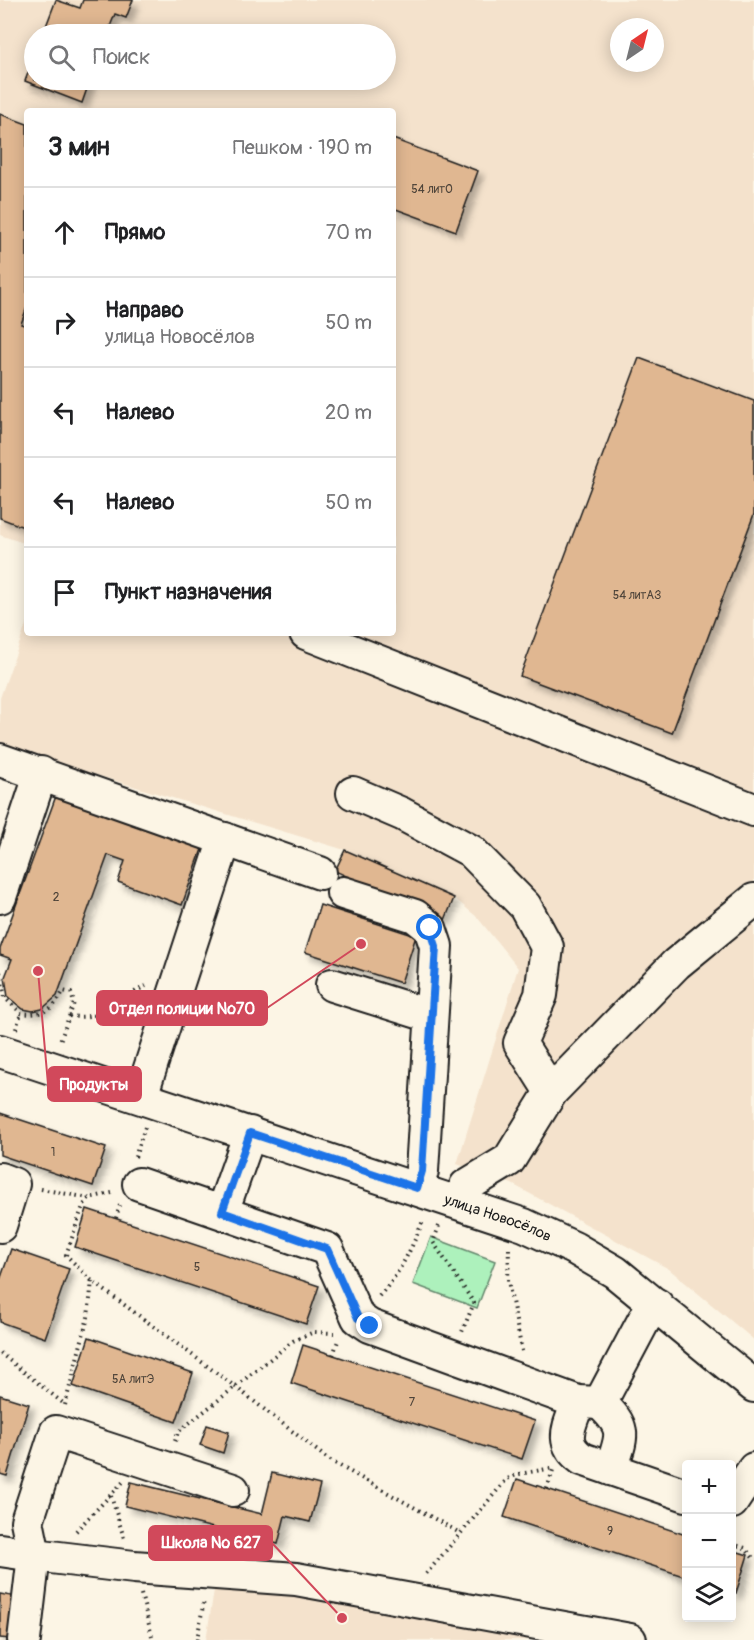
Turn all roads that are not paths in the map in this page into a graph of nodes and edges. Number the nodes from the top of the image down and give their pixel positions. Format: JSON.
{"nodes":[{"id":1,"x":314,"y":636,"type":"edge"},
{"id":2,"x":0,"y":760,"type":"edge"},
{"id":3,"x":40,"y":772,"type":"junction"},
{"id":4,"x":353,"y":793,"type":"dead end"},
{"id":5,"x":754,"y":810,"type":"edge"},
{"id":6,"x":225,"y":839,"type":"junction"},
{"id":7,"x":0,"y":897,"type":"edge"},
{"id":8,"x":754,"y":900,"type":"edge"},
{"id":9,"x":332,"y":985,"type":"dead end"},
{"id":10,"x":431,"y":1016,"type":"junction"},
{"id":11,"x":7,"y":1042,"type":"edge"},
{"id":12,"x":551,"y":1092,"type":"junction"},
{"id":13,"x":141,"y":1096,"type":"junction"},
{"id":14,"x":250,"y":1133,"type":"junction"},
{"id":15,"x":7,"y":1182,"type":"edge"},
{"id":16,"x":127,"y":1188,"type":"road end"},
{"id":17,"x":422,"y":1200,"type":"junction"},
{"id":18,"x":451,"y":1210,"type":"junction"},
{"id":19,"x":222,"y":1212,"type":"junction"},
{"id":20,"x":0,"y":1226,"type":"edge"},
{"id":21,"x":657,"y":1305,"type":"junction"},
{"id":22,"x":754,"y":1386,"type":"edge"},
{"id":23,"x":589,"y":1403,"type":"junction"},
{"id":24,"x":611,"y":1469,"type":"junction"},
{"id":25,"x":754,"y":1469,"type":"edge"},
{"id":26,"x":233,"y":1490,"type":"dead end"},
{"id":27,"x":682,"y":1493,"type":"edge"},
{"id":28,"x":736,"y":1496,"type":"edge"},
{"id":29,"x":0,"y":1550,"type":"edge"},
{"id":30,"x":42,"y":1556,"type":"junction"},
{"id":31,"x":24,"y":1640,"type":"edge"},
{"id":32,"x":630,"y":1640,"type":"edge"}],
"edges":[{"from":1,"to":5,"type":"street"},
{"from":2,"to":3,"type":"street"},
{"from":3,"to":6,"type":"street"},
{"from":3,"to":7,"type":"street"},
{"from":4,"to":12,"type":"street"},
{"from":6,"to":10,"type":"street"},
{"from":6,"to":13,"type":"street"},
{"from":8,"to":12,"type":"street"},
{"from":9,"to":10,"type":"street"},
{"from":10,"to":17,"type":"street"},
{"from":11,"to":13,"type":"street","name":"улица Новосёлов"},
{"from":12,"to":18,"type":"street"},
{"from":13,"to":14,"type":"street","name":"улица Новосёлов"},
{"from":14,"to":17,"type":"street","name":"улица Новосёлов"},
{"from":14,"to":19,"type":"street"},
{"from":15,"to":20,"type":"street"},
{"from":16,"to":19,"type":"street"},
{"from":17,"to":18,"type":"street","name":"улица Новосёлов"},
{"from":18,"to":21,"type":"street","name":"улица Новосёлов"},
{"from":19,"to":23,"type":"street"},
{"from":21,"to":22,"type":"street","name":"улица Новосёлов"},
{"from":21,"to":23,"type":"street"},
{"from":23,"to":24,"type":"street"},
{"from":23,"to":24,"type":"street"},
{"from":24,"to":27,"type":"street"},
{"from":25,"to":28,"type":"street"},
{"from":26,"to":30,"type":"street"},
{"from":29,"to":30,"type":"street"},
{"from":30,"to":31,"type":"street"},
{"from":30,"to":32,"type":"street"}]}
